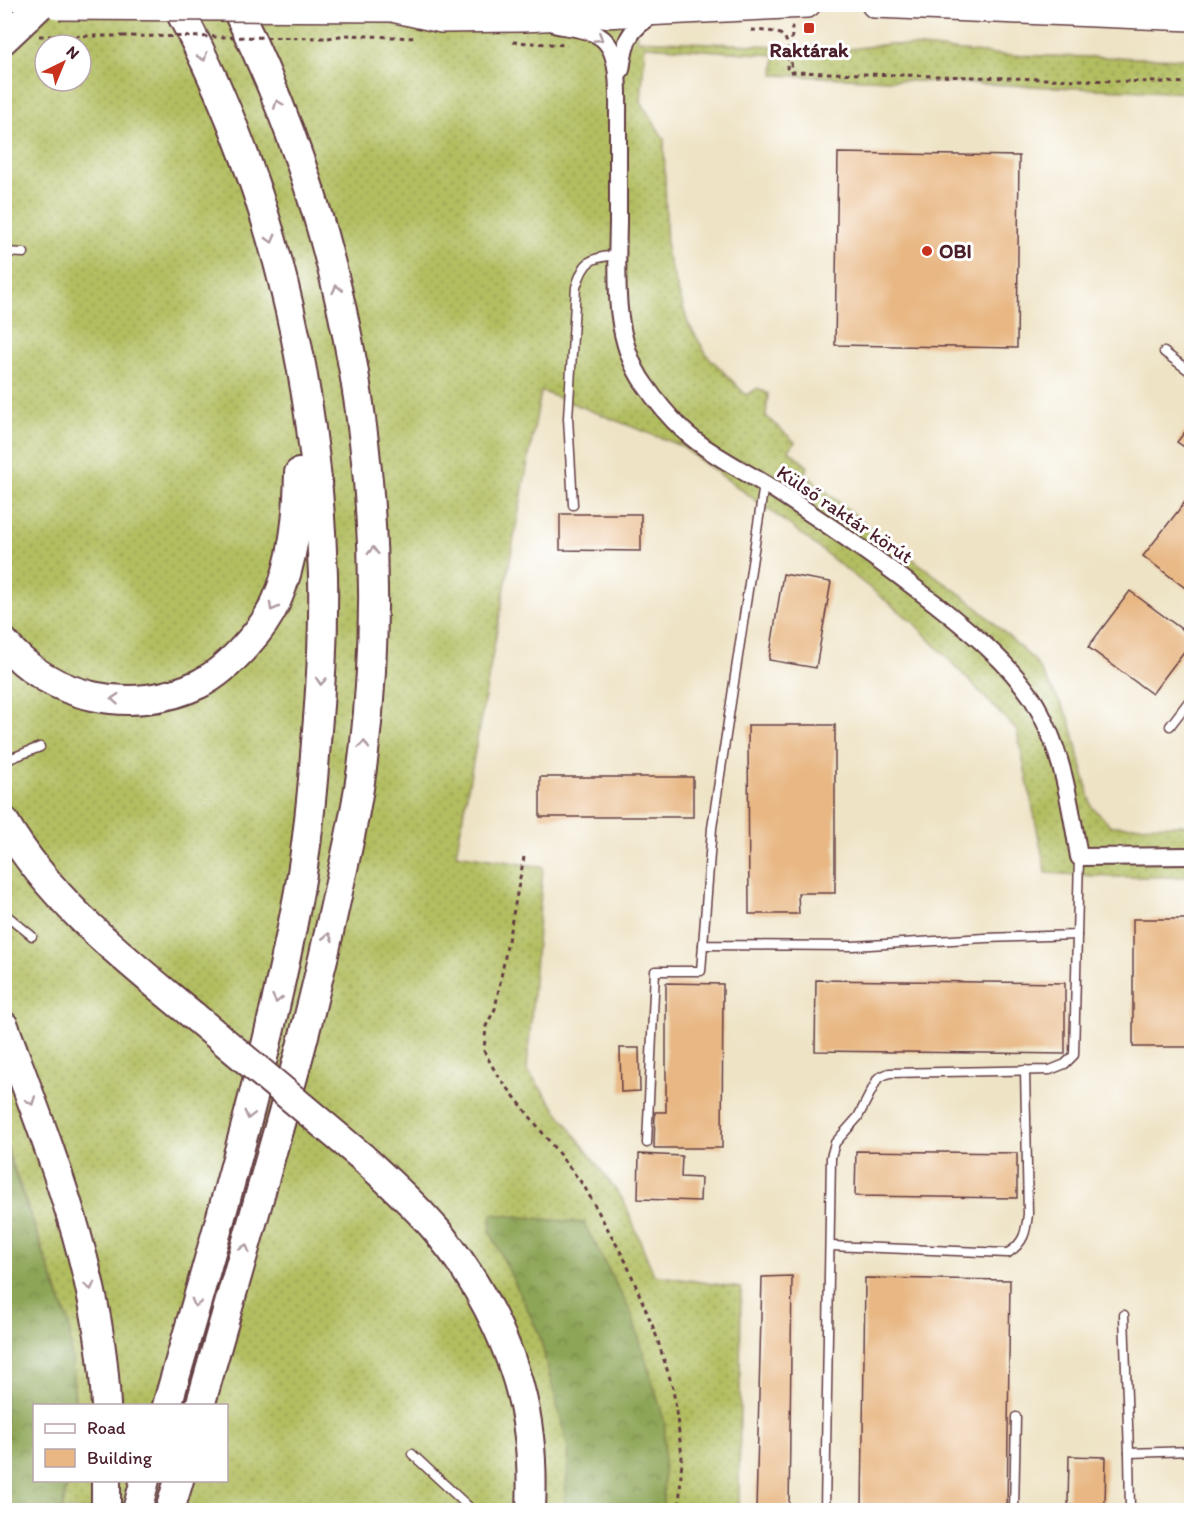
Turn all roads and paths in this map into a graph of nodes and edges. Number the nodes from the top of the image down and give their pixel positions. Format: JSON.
{"nodes":[{"id":1,"x":176,"y":4,"type":"edge"},
{"id":2,"x":234,"y":4,"type":"edge"},
{"id":3,"x":807,"y":4,"type":"edge"},
{"id":4,"x":875,"y":4,"type":"edge"},
{"id":5,"x":38,"y":6,"type":"edge"},
{"id":6,"x":398,"y":6,"type":"edge"},
{"id":7,"x":659,"y":12,"type":"junction"},
{"id":8,"x":1191,"y":17,"type":"edge"},
{"id":9,"x":523,"y":18,"type":"junction"},
{"id":10,"x":792,"y":27,"type":"dead end"},
{"id":11,"x":746,"y":30,"type":"dead end"},
{"id":12,"x":6,"y":38,"type":"edge"},
{"id":13,"x":328,"y":38,"type":"dead end"},
{"id":14,"x":791,"y":72,"type":"junction"},
{"id":15,"x":1191,"y":83,"type":"edge"},
{"id":16,"x":618,"y":89,"type":"junction"},
{"id":17,"x":4,"y":252,"type":"edge"},
{"id":18,"x":24,"y":253,"type":"dead end"},
{"id":19,"x":618,"y":255,"type":"junction"},
{"id":20,"x":1164,"y":352,"type":"dead end"},
{"id":21,"x":300,"y":360,"type":"junction"},
{"id":22,"x":1191,"y":373,"type":"edge"},
{"id":23,"x":764,"y":483,"type":"junction"},
{"id":24,"x":573,"y":505,"type":"dead end"},
{"id":25,"x":4,"y":642,"type":"edge"},
{"id":26,"x":1191,"y":697,"type":"edge"},
{"id":27,"x":1170,"y":726,"type":"dead end"},
{"id":28,"x":40,"y":747,"type":"dead end"},
{"id":29,"x":4,"y":761,"type":"edge"},
{"id":30,"x":4,"y":821,"type":"edge"},
{"id":31,"x":1191,"y":856,"type":"edge"},
{"id":32,"x":524,"y":857,"type":"dead end"},
{"id":33,"x":1078,"y":858,"type":"junction"},
{"id":34,"x":4,"y":913,"type":"edge"},
{"id":35,"x":1077,"y":935,"type":"junction"},
{"id":36,"x":32,"y":936,"type":"dead end"},
{"id":37,"x":703,"y":945,"type":"junction"},
{"id":38,"x":4,"y":1026,"type":"edge"},
{"id":39,"x":1024,"y":1070,"type":"junction"},
{"id":40,"x":648,"y":1143,"type":"dead end"},
{"id":41,"x":830,"y":1246,"type":"junction"},
{"id":42,"x":1124,"y":1315,"type":"dead end"},
{"id":43,"x":106,"y":1404,"type":"edge"},
{"id":44,"x":168,"y":1404,"type":"edge"},
{"id":45,"x":201,"y":1404,"type":"edge"},
{"id":46,"x":1016,"y":1417,"type":"dead end"},
{"id":47,"x":1191,"y":1451,"type":"edge"},
{"id":48,"x":1129,"y":1453,"type":"junction"},
{"id":49,"x":412,"y":1454,"type":"dead end"},
{"id":50,"x":106,"y":1482,"type":"edge"},
{"id":51,"x":144,"y":1482,"type":"edge"},
{"id":52,"x":178,"y":1482,"type":"edge"},
{"id":53,"x":187,"y":1482,"type":"edge"},
{"id":54,"x":106,"y":1510,"type":"edge"},
{"id":55,"x":136,"y":1510,"type":"edge"},
{"id":56,"x":170,"y":1510,"type":"edge"},
{"id":57,"x":183,"y":1510,"type":"edge"},
{"id":58,"x":472,"y":1510,"type":"edge"},
{"id":59,"x":531,"y":1510,"type":"edge"},
{"id":60,"x":679,"y":1510,"type":"edge"},
{"id":61,"x":825,"y":1510,"type":"edge"},
{"id":62,"x":1014,"y":1510,"type":"edge"},
{"id":63,"x":1130,"y":1510,"type":"edge"}],
"edges":[{"from":1,"to":21,"type":"highway","one_way":true},
{"from":45,"to":2,"type":"highway","one_way":true},
{"from":3,"to":7,"type":"main road"},
{"from":4,"to":8,"type":"main road"},
{"from":5,"to":6,"type":"main road","bridge":true},
{"from":5,"to":12,"type":"highway"},
{"from":6,"to":9,"type":"main road"},
{"from":7,"to":9,"type":"main road"},
{"from":7,"to":16,"type":"street","name":"Külső raktár körút"},
{"from":9,"to":16,"type":"street","name":"Külső raktár körút","one_way":true},
{"from":10,"to":14,"type":"path"},
{"from":11,"to":14,"type":"path"},
{"from":12,"to":13,"type":"path","bridge":true},
{"from":14,"to":15,"type":"path"},
{"from":16,"to":19,"type":"street","name":"Külső raktár körút"},
{"from":17,"to":18,"type":"lane"},
{"from":19,"to":23,"type":"street","name":"Külső raktár körút"},
{"from":19,"to":24,"type":"lane"},
{"from":20,"to":22,"type":"lane"},
{"from":21,"to":25,"type":"highway","one_way":true},
{"from":21,"to":44,"type":"highway","one_way":true},
{"from":23,"to":33,"type":"street","name":"Külső raktár körút"},
{"from":23,"to":37,"type":"lane"},
{"from":26,"to":27,"type":"lane"},
{"from":28,"to":29,"type":"lane"},
{"from":30,"to":59,"type":"highway","bridge":true},
{"from":31,"to":33,"type":"street"},
{"from":32,"to":60,"type":"path"},
{"from":33,"to":35,"type":"lane"},
{"from":34,"to":36,"type":"lane"},
{"from":35,"to":37,"type":"lane"},
{"from":35,"to":39,"type":"lane"},
{"from":37,"to":40,"type":"lane"},
{"from":38,"to":43,"type":"highway","one_way":true},
{"from":39,"to":41,"type":"lane"},
{"from":39,"to":41,"type":"lane"},
{"from":41,"to":61,"type":"lane"},
{"from":42,"to":48,"type":"lane"},
{"from":46,"to":62,"type":"lane"},
{"from":47,"to":48,"type":"lane"},
{"from":48,"to":63,"type":"lane"},
{"from":49,"to":58,"type":"lane"},
{"from":50,"to":54,"type":"highway"},
{"from":51,"to":55,"type":"highway"},
{"from":52,"to":56,"type":"highway"},
{"from":53,"to":57,"type":"highway"}]}
